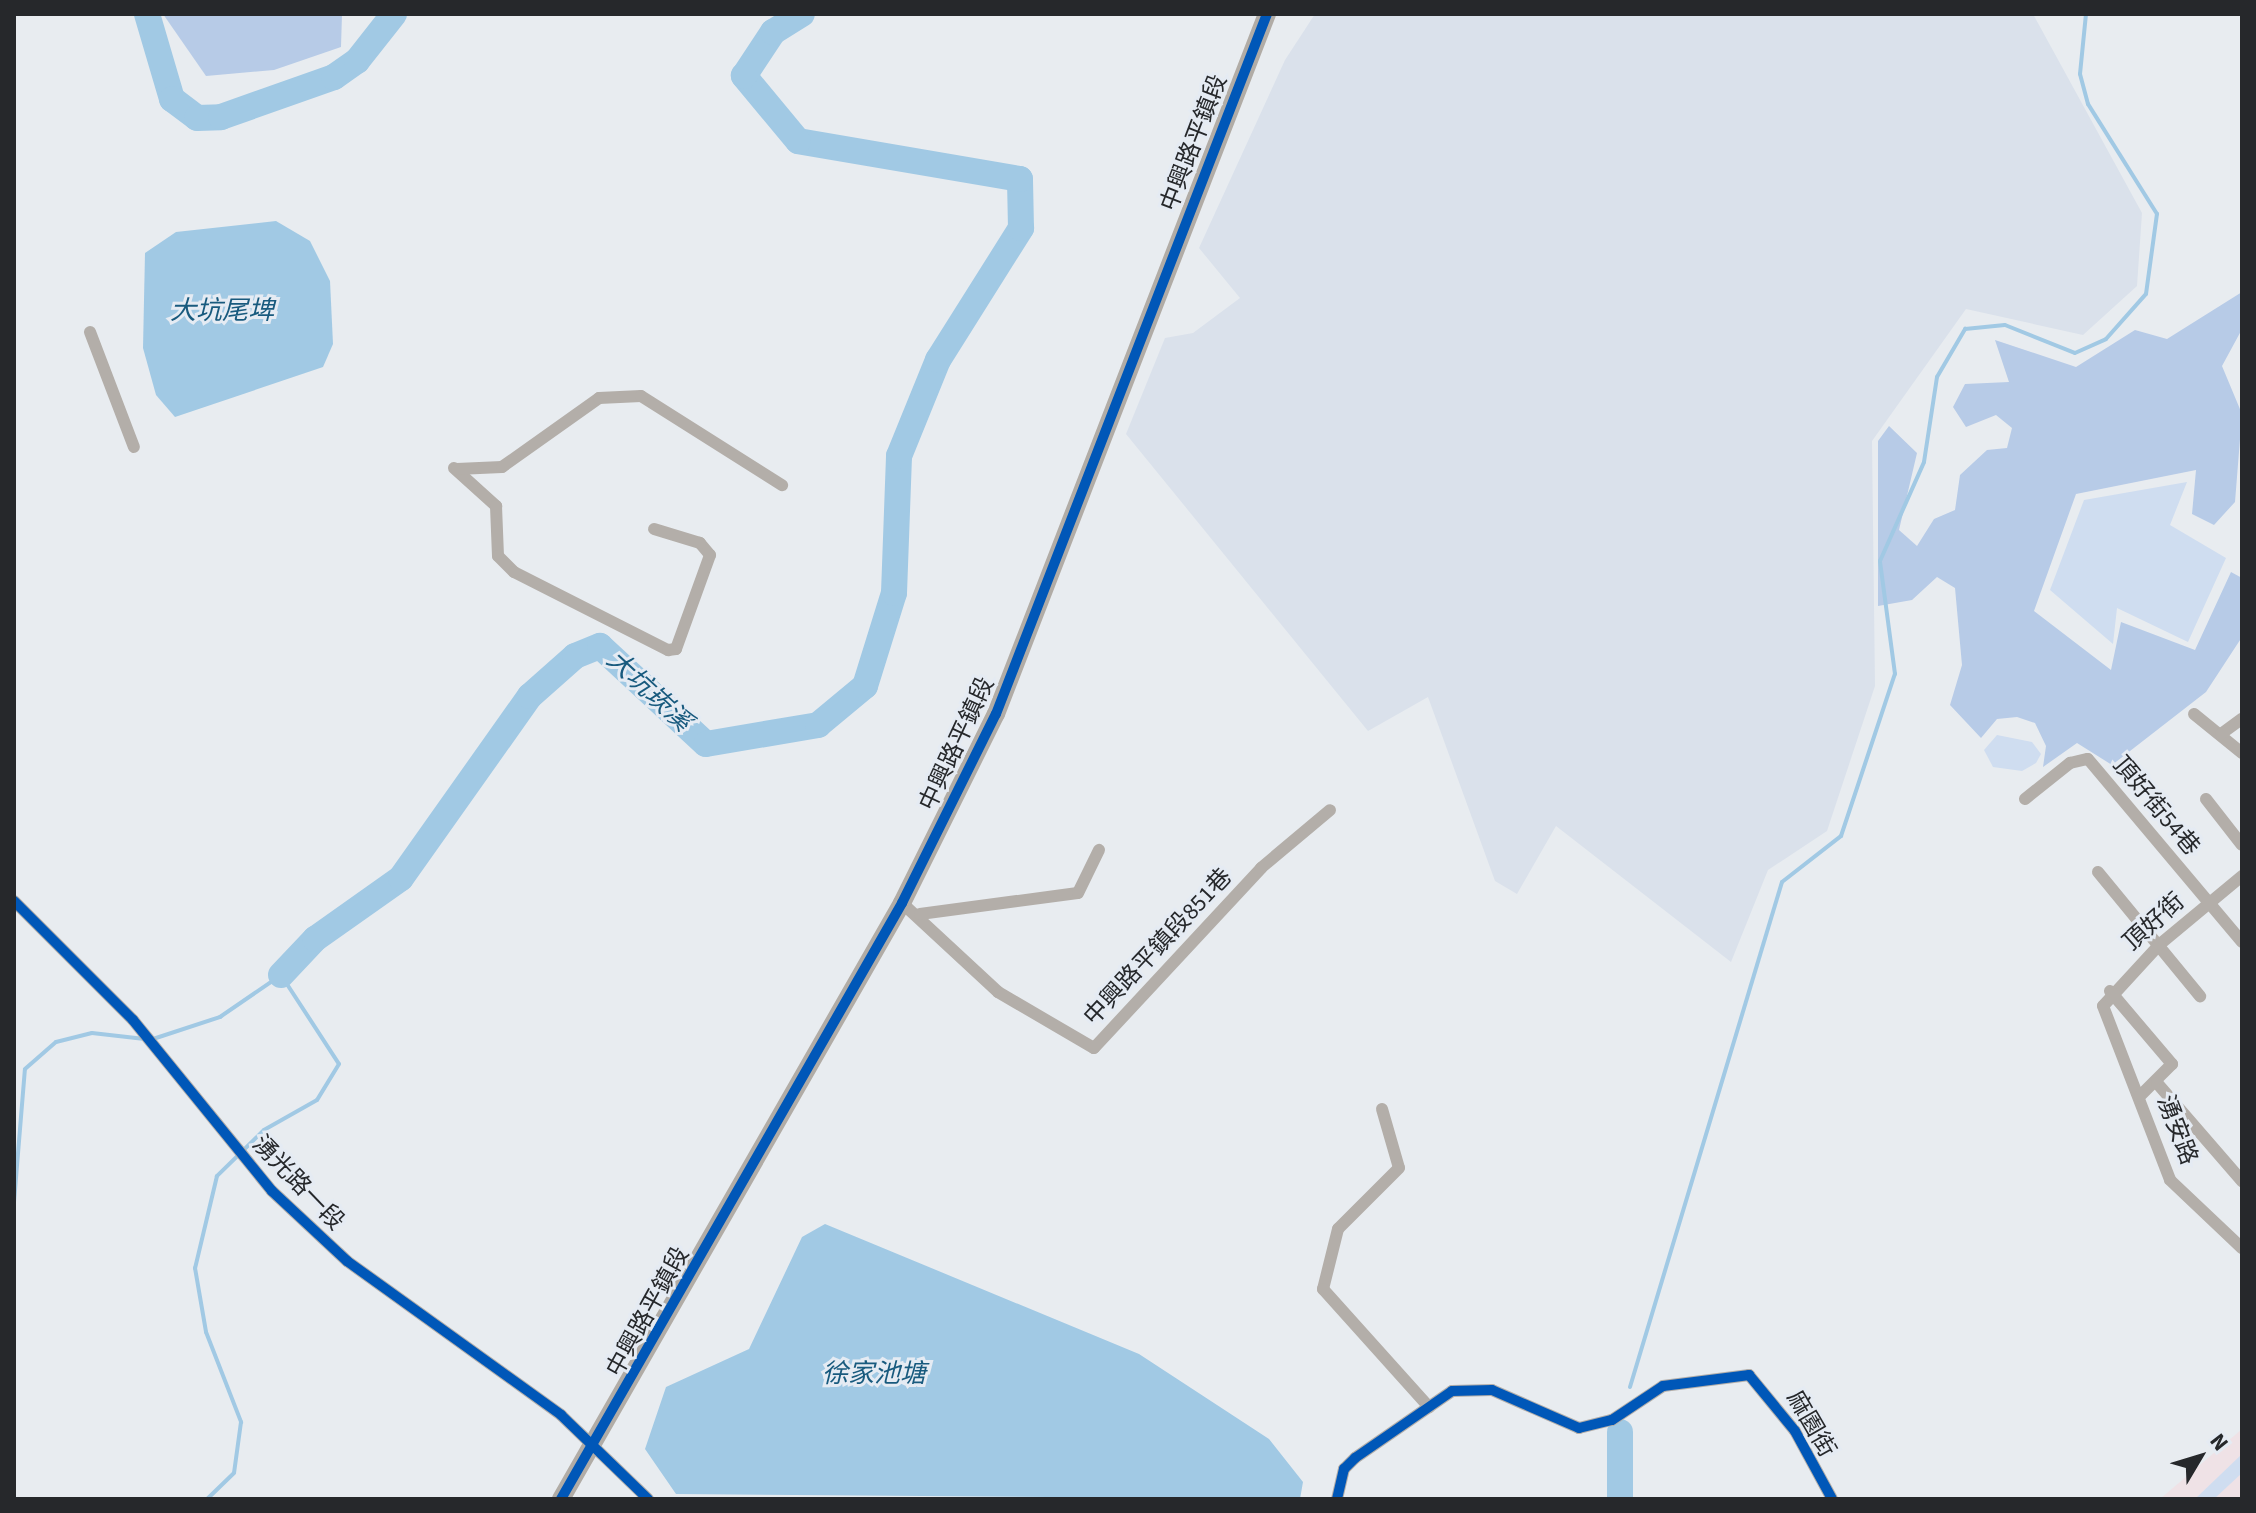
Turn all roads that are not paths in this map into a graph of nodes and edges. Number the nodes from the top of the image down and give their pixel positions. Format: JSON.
{"nodes":[{"id":1,"x":1267,"y":14,"type":"edge"},
{"id":2,"x":90,"y":332,"type":"dead end"},
{"id":3,"x":134,"y":447,"type":"dead end"},
{"id":4,"x":782,"y":485,"type":"dead end"},
{"id":5,"x":654,"y":529,"type":"dead end"},
{"id":6,"x":2194,"y":714,"type":"dead end"},
{"id":7,"x":2242,"y":719,"type":"edge"},
{"id":8,"x":2221,"y":734,"type":"junction"},
{"id":9,"x":2242,"y":753,"type":"edge"},
{"id":10,"x":2025,"y":799,"type":"dead end"},
{"id":11,"x":2206,"y":799,"type":"dead end"},
{"id":12,"x":1330,"y":810,"type":"dead end"},
{"id":13,"x":2242,"y":845,"type":"edge"},
{"id":14,"x":1099,"y":850,"type":"dead end"},
{"id":15,"x":2098,"y":872,"type":"dead end"},
{"id":16,"x":2242,"y":876,"type":"edge"},
{"id":17,"x":14,"y":901,"type":"edge"},
{"id":18,"x":902,"y":903,"type":"junction"},
{"id":19,"x":2209,"y":903,"type":"junction"},
{"id":20,"x":920,"y":914,"type":"junction"},
{"id":21,"x":2242,"y":942,"type":"edge"},
{"id":22,"x":2160,"y":944,"type":"junction"},
{"id":23,"x":2110,"y":991,"type":"junction"},
{"id":24,"x":2200,"y":996,"type":"dead end"},
{"id":25,"x":2103,"y":1006,"type":"joint"},
{"id":26,"x":2157,"y":1083,"type":"junction"},
{"id":27,"x":2140,"y":1096,"type":"junction"},
{"id":28,"x":1382,"y":1109,"type":"dead end"},
{"id":29,"x":2242,"y":1181,"type":"edge"},
{"id":30,"x":2242,"y":1248,"type":"edge"},
{"id":31,"x":1429,"y":1407,"type":"junction"},
{"id":32,"x":593,"y":1450,"type":"junction"},
{"id":33,"x":561,"y":1499,"type":"edge"},
{"id":34,"x":648,"y":1499,"type":"edge"},
{"id":35,"x":1337,"y":1499,"type":"edge"},
{"id":36,"x":1832,"y":1499,"type":"edge"}],
"edges":[{"from":1,"to":18,"type":"street","name":"中興路平鎮段"},
{"from":2,"to":3,"type":"street"},
{"from":4,"to":5,"type":"street"},
{"from":6,"to":8,"type":"street"},
{"from":7,"to":8,"type":"street"},
{"from":8,"to":9,"type":"street"},
{"from":10,"to":19,"type":"street","name":"頂好街54巷"},
{"from":11,"to":13,"type":"street"},
{"from":12,"to":20,"type":"street","name":"中興路平鎮段851巷"},
{"from":14,"to":20,"type":"street"},
{"from":15,"to":22,"type":"street"},
{"from":16,"to":19,"type":"street","name":"頂好街"},
{"from":17,"to":32,"type":"street","name":"湧光路一段"},
{"from":18,"to":20,"type":"street","name":"中興路平鎮段851巷"},
{"from":18,"to":32,"type":"street","name":"中興路平鎮段"},
{"from":19,"to":21,"type":"street"},
{"from":19,"to":22,"type":"street","name":"頂好街"},
{"from":22,"to":23,"type":"street","name":"頂好街"},
{"from":22,"to":24,"type":"street"},
{"from":23,"to":25,"type":"street","name":"頂好街"},
{"from":23,"to":26,"type":"street"},
{"from":25,"to":27,"type":"street","name":"湧安路"},
{"from":26,"to":27,"type":"street"},
{"from":26,"to":29,"type":"street"},
{"from":27,"to":30,"type":"street","name":"湧安路"},
{"from":28,"to":31,"type":"street"},
{"from":31,"to":35,"type":"street"},
{"from":31,"to":36,"type":"street","name":"麻園街"},
{"from":32,"to":33,"type":"street","name":"中興路平鎮段"},
{"from":32,"to":34,"type":"street","name":"湧光路一段"}]}
